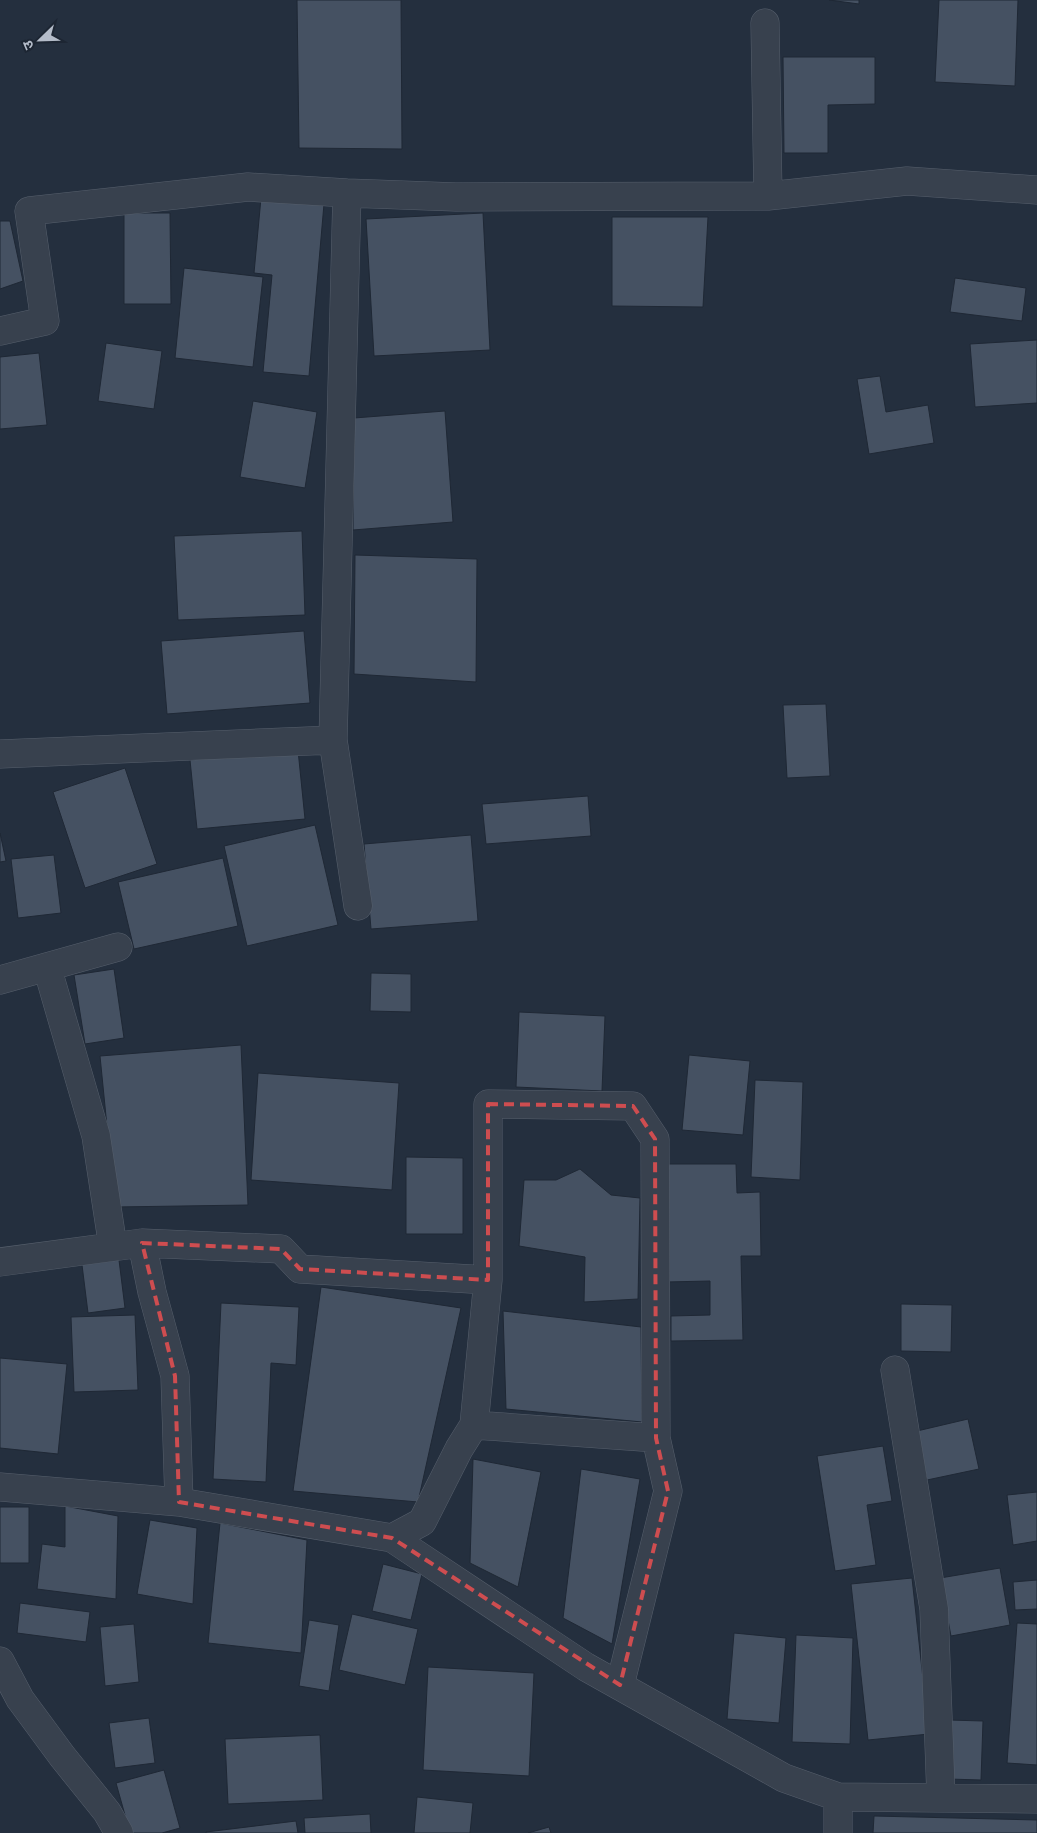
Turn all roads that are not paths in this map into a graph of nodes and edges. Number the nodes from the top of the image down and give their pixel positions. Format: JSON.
{"nodes":[{"id":1,"x":765,"y":24,"type":"dead end"},
{"id":2,"x":1037,"y":190,"type":"edge"},
{"id":3,"x":347,"y":194,"type":"junction"},
{"id":4,"x":768,"y":196,"type":"junction"},
{"id":5,"x":0,"y":331,"type":"edge"},
{"id":6,"x":333,"y":740,"type":"junction"},
{"id":7,"x":0,"y":754,"type":"edge"},
{"id":8,"x":358,"y":906,"type":"dead end"},
{"id":9,"x":118,"y":947,"type":"dead end"},
{"id":10,"x":47,"y":967,"type":"junction"},
{"id":11,"x":0,"y":980,"type":"edge"},
{"id":12,"x":142,"y":1243,"type":"junction"},
{"id":13,"x":114,"y":1246,"type":"junction"},
{"id":14,"x":0,"y":1262,"type":"edge"},
{"id":15,"x":488,"y":1280,"type":"junction"},
{"id":16,"x":895,"y":1370,"type":"dead end"},
{"id":17,"x":474,"y":1426,"type":"junction"},
{"id":18,"x":656,"y":1438,"type":"junction"},
{"id":19,"x":0,"y":1487,"type":"edge"},
{"id":20,"x":179,"y":1502,"type":"junction"},
{"id":21,"x":392,"y":1538,"type":"junction"},
{"id":22,"x":0,"y":1661,"type":"edge"},
{"id":23,"x":620,"y":1685,"type":"junction"},
{"id":24,"x":838,"y":1797,"type":"junction"},
{"id":25,"x":941,"y":1798,"type":"junction"},
{"id":26,"x":1037,"y":1799,"type":"edge"},
{"id":27,"x":119,"y":1833,"type":"edge"},
{"id":28,"x":838,"y":1833,"type":"edge"}],
"edges":[{"from":1,"to":4,"type":"street"},
{"from":2,"to":4,"type":"street"},
{"from":3,"to":4,"type":"street"},
{"from":3,"to":5,"type":"street"},
{"from":3,"to":6,"type":"street"},
{"from":6,"to":7,"type":"street"},
{"from":6,"to":8,"type":"street"},
{"from":9,"to":10,"type":"street"},
{"from":10,"to":11,"type":"street"},
{"from":10,"to":13,"type":"street"},
{"from":12,"to":13,"type":"street"},
{"from":12,"to":15,"type":"street"},
{"from":12,"to":20,"type":"street"},
{"from":13,"to":14,"type":"street"},
{"from":15,"to":17,"type":"street"},
{"from":15,"to":18,"type":"street"},
{"from":16,"to":25,"type":"street"},
{"from":17,"to":18,"type":"street"},
{"from":17,"to":21,"type":"street"},
{"from":18,"to":23,"type":"street"},
{"from":19,"to":20,"type":"street"},
{"from":20,"to":21,"type":"street"},
{"from":21,"to":23,"type":"street"},
{"from":22,"to":27,"type":"street"},
{"from":23,"to":24,"type":"street"},
{"from":24,"to":25,"type":"street"},
{"from":24,"to":28,"type":"street"},
{"from":25,"to":26,"type":"street"}]}
